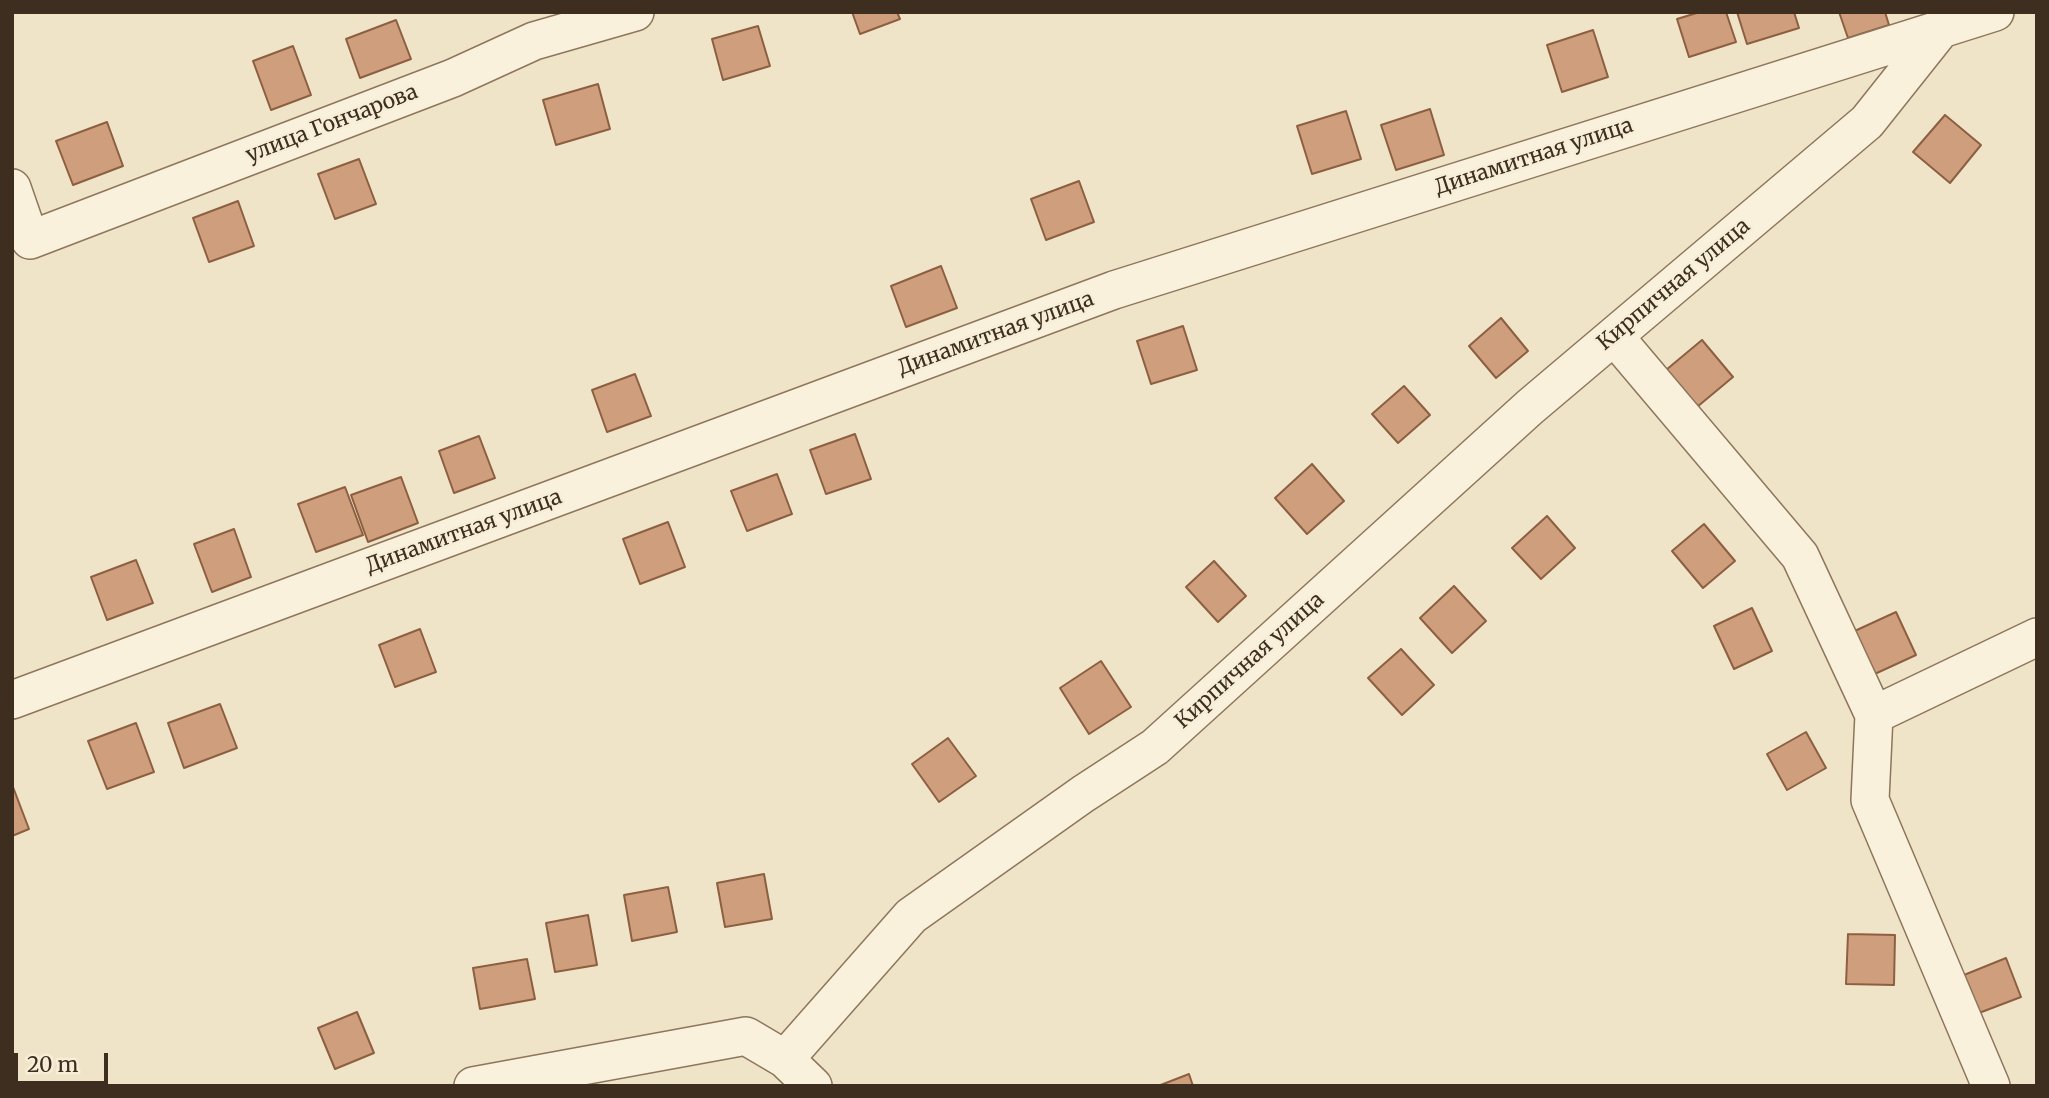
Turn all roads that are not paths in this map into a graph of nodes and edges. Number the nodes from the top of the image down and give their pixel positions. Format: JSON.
{"nodes":[{"id":1,"x":635,"y":12,"type":"edge"},
{"id":2,"x":1995,"y":12,"type":"edge"},
{"id":3,"x":531,"y":27,"type":"edge"},
{"id":4,"x":1941,"y":29,"type":"junction"},
{"id":5,"x":12,"y":188,"type":"edge"},
{"id":6,"x":1615,"y":336,"type":"junction"},
{"id":7,"x":2037,"y":637,"type":"edge"},
{"id":8,"x":12,"y":701,"type":"edge"},
{"id":9,"x":1874,"y":715,"type":"junction"},
{"id":10,"x":797,"y":1076,"type":"edge"},
{"id":11,"x":474,"y":1086,"type":"edge"},
{"id":12,"x":1990,"y":1086,"type":"edge"}],
"edges":[{"from":1,"to":3,"type":"street","name":"улица Гончарова"},
{"from":2,"to":4,"type":"street","name":"Динамитная улица"},
{"from":3,"to":5,"type":"street","name":"улица Гончарова"},
{"from":4,"to":6,"type":"street","name":"Кирпичная улица"},
{"from":4,"to":8,"type":"street","name":"Динамитная улица"},
{"from":6,"to":9,"type":"street"},
{"from":6,"to":10,"type":"street","name":"Кирпичная улица"},
{"from":7,"to":9,"type":"street"},
{"from":9,"to":12,"type":"street"},
{"from":10,"to":11,"type":"street","name":"Кирпичная улица"}]}
